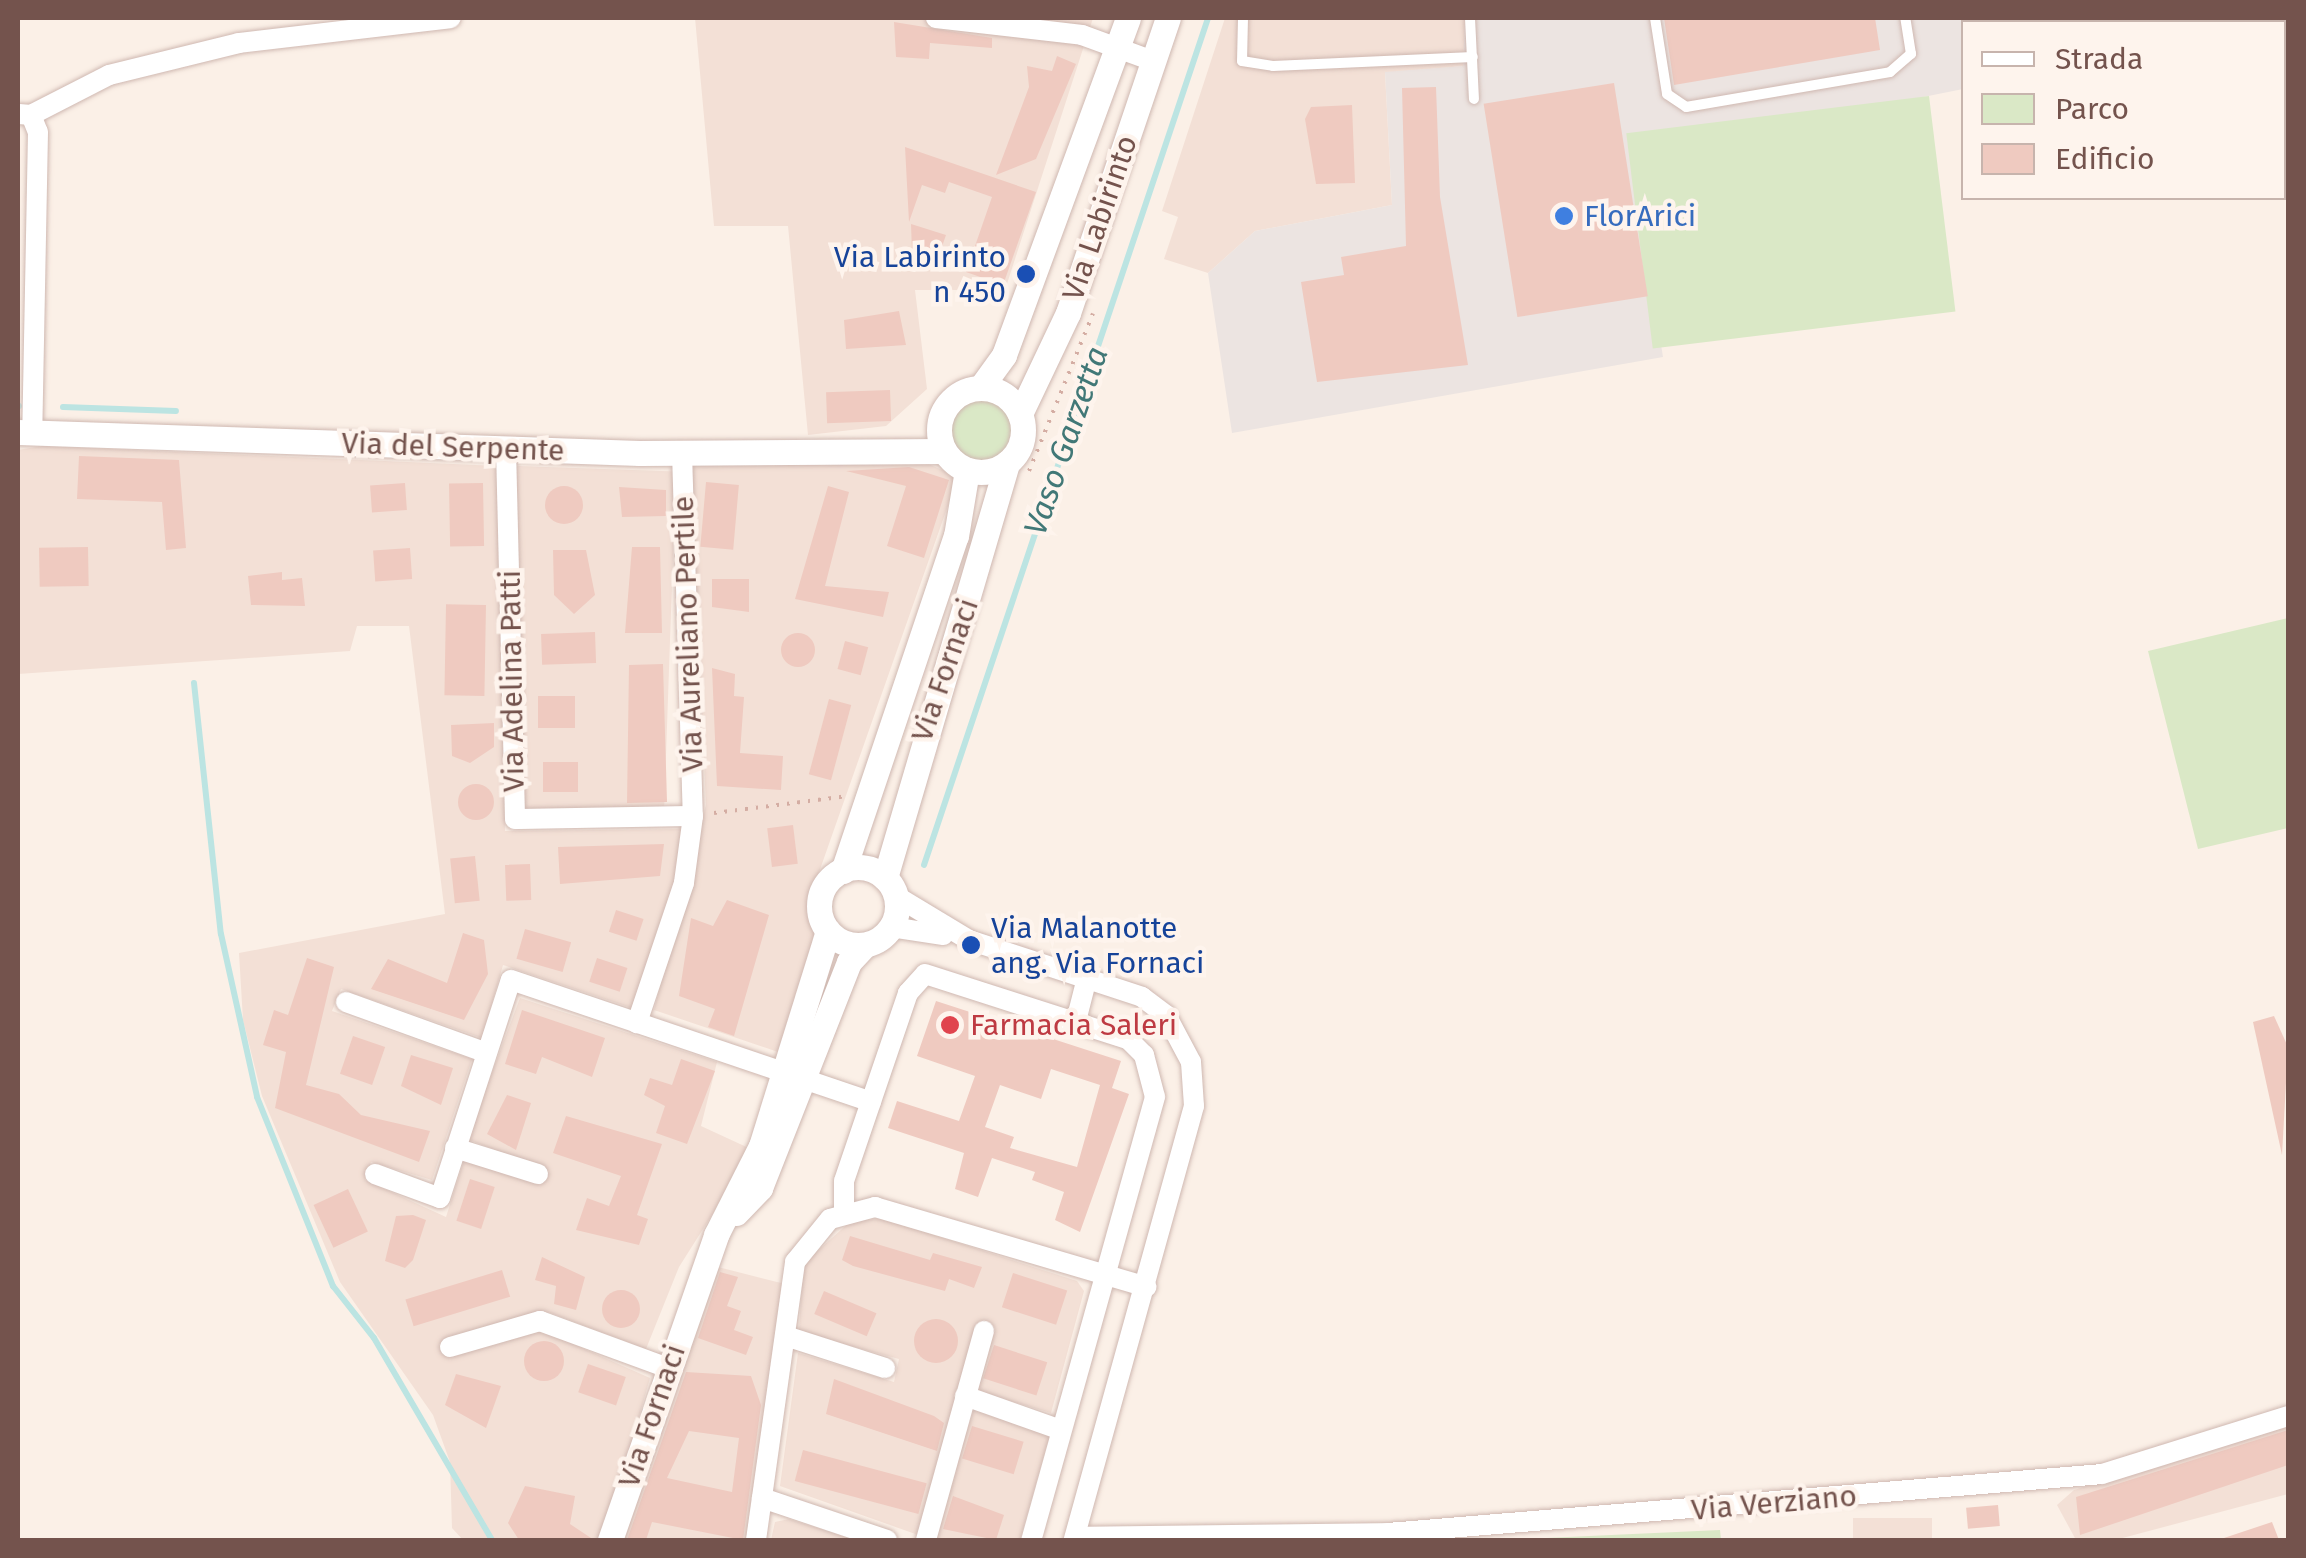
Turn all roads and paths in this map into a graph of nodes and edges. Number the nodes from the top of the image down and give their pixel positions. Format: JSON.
{"nodes":[{"id":1,"x":451,"y":18,"type":"edge"},
{"id":2,"x":936,"y":18,"type":"edge"},
{"id":3,"x":1128,"y":18,"type":"edge"},
{"id":4,"x":1168,"y":18,"type":"edge"},
{"id":5,"x":1243,"y":18,"type":"edge"},
{"id":6,"x":1470,"y":18,"type":"edge"},
{"id":7,"x":1655,"y":18,"type":"edge"},
{"id":8,"x":1905,"y":18,"type":"edge"},
{"id":9,"x":1117,"y":48,"type":"junction"},
{"id":10,"x":1473,"y":57,"type":"junction"},
{"id":11,"x":1153,"y":61,"type":"junction"},
{"id":12,"x":1474,"y":99,"type":"dead end"},
{"id":13,"x":24,"y":114,"type":"edge"},
{"id":14,"x":981,"y":388,"type":"junction"},
{"id":15,"x":1020,"y":414,"type":"junction"},
{"id":16,"x":939,"y":424,"type":"junction"},
{"id":17,"x":25,"y":432,"type":"edge"},
{"id":18,"x":889,"y":447,"type":"junction"},
{"id":19,"x":506,"y":449,"type":"junction"},
{"id":20,"x":682,"y":452,"type":"junction"},
{"id":21,"x":944,"y":452,"type":"junction"},
{"id":22,"x":1006,"y":463,"type":"junction"},
{"id":23,"x":967,"y":470,"type":"junction"},
{"id":24,"x":867,"y":800,"type":"junction"},
{"id":25,"x":693,"y":816,"type":"junction"},
{"id":26,"x":843,"y":871,"type":"junction"},
{"id":27,"x":890,"y":887,"type":"junction"},
{"id":28,"x":892,"y":927,"type":"junction"},
{"id":29,"x":828,"y":931,"type":"junction"},
{"id":30,"x":970,"y":940,"type":"junction"},
{"id":31,"x":865,"y":944,"type":"junction"},
{"id":32,"x":1088,"y":978,"type":"junction"},
{"id":33,"x":346,"y":1002,"type":"dead end"},
{"id":34,"x":1076,"y":1021,"type":"junction"},
{"id":35,"x":637,"y":1023,"type":"junction"},
{"id":36,"x":484,"y":1052,"type":"junction"},
{"id":37,"x":796,"y":1076,"type":"junction"},
{"id":38,"x":871,"y":1102,"type":"junction"},
{"id":39,"x":456,"y":1148,"type":"junction"},
{"id":40,"x":375,"y":1174,"type":"dead end"},
{"id":41,"x":538,"y":1174,"type":"dead end"},
{"id":42,"x":844,"y":1212,"type":"junction"},
{"id":43,"x":1102,"y":1277,"type":"junction"},
{"id":44,"x":1146,"y":1287,"type":"junction"},
{"id":45,"x":984,"y":1331,"type":"dead end"},
{"id":46,"x":789,"y":1337,"type":"junction"},
{"id":47,"x":450,"y":1347,"type":"dead end"},
{"id":48,"x":668,"y":1368,"type":"junction"},
{"id":49,"x":884,"y":1368,"type":"dead end"},
{"id":50,"x":965,"y":1396,"type":"junction"},
{"id":51,"x":2288,"y":1416,"type":"edge"},
{"id":52,"x":1062,"y":1430,"type":"junction"},
{"id":53,"x":762,"y":1498,"type":"junction"},
{"id":54,"x":1074,"y":1539,"type":"edge"},
{"id":55,"x":610,"y":1540,"type":"edge"},
{"id":56,"x":756,"y":1540,"type":"edge"},
{"id":57,"x":887,"y":1540,"type":"edge"},
{"id":58,"x":926,"y":1540,"type":"edge"},
{"id":59,"x":1031,"y":1540,"type":"edge"}],
"edges":[{"from":1,"to":13,"type":"street"},
{"from":2,"to":9,"type":"street"},
{"from":3,"to":9,"type":"street","name":"Via Labirinto"},
{"from":4,"to":11,"type":"street","name":"Via Labirinto"},
{"from":5,"to":10,"type":"lane"},
{"from":6,"to":10,"type":"lane"},
{"from":7,"to":8,"type":"lane"},
{"from":9,"to":11,"type":"street"},
{"from":9,"to":14,"type":"street","name":"Via Labirinto"},
{"from":10,"to":12,"type":"lane"},
{"from":11,"to":15,"type":"street","name":"Via Labirinto"},
{"from":13,"to":17,"type":"street"},
{"from":14,"to":15,"type":"street"},
{"from":14,"to":16,"type":"street"},
{"from":15,"to":22,"type":"street","name":"Via Fornaci"},
{"from":16,"to":18,"type":"street","name":"Via del Serpente"},
{"from":16,"to":21,"type":"street"},
{"from":17,"to":19,"type":"street","name":"Via del Serpente"},
{"from":18,"to":20,"type":"street","name":"Via del Serpente"},
{"from":18,"to":21,"type":"street","name":"Via del Serpente"},
{"from":19,"to":20,"type":"street","name":"Via del Serpente"},
{"from":19,"to":25,"type":"street","name":"Via Adelina Patti"},
{"from":20,"to":25,"type":"street","name":"Via Aureliano Pertile"},
{"from":21,"to":23,"type":"street"},
{"from":22,"to":23,"type":"street"},
{"from":22,"to":27,"type":"street","name":"Via Fornaci"},
{"from":23,"to":24,"type":"street","name":"Via Fornaci"},
{"from":24,"to":25,"type":"path"},
{"from":24,"to":26,"type":"street","name":"Via Fornaci"},
{"from":25,"to":35,"type":"street"},
{"from":26,"to":27,"type":"street"},
{"from":26,"to":29,"type":"street","name":"Via Fornaci"},
{"from":27,"to":28,"type":"street","name":"Via Fornaci"},
{"from":27,"to":30,"type":"street"},
{"from":28,"to":30,"type":"street"},
{"from":28,"to":31,"type":"street","name":"Via Fornaci"},
{"from":29,"to":31,"type":"street"},
{"from":29,"to":37,"type":"street","name":"Via Fornaci"},
{"from":30,"to":32,"type":"street"},
{"from":31,"to":37,"type":"street","name":"Via Fornaci"},
{"from":32,"to":34,"type":"street"},
{"from":32,"to":44,"type":"street"},
{"from":33,"to":36,"type":"street"},
{"from":34,"to":38,"type":"street"},
{"from":34,"to":43,"type":"street"},
{"from":35,"to":36,"type":"street"},
{"from":35,"to":37,"type":"street"},
{"from":36,"to":39,"type":"street"},
{"from":37,"to":38,"type":"street"},
{"from":37,"to":48,"type":"street","name":"Via Fornaci"},
{"from":38,"to":42,"type":"street"},
{"from":39,"to":40,"type":"street"},
{"from":39,"to":41,"type":"street"},
{"from":42,"to":43,"type":"street"},
{"from":42,"to":46,"type":"street"},
{"from":43,"to":44,"type":"street"},
{"from":43,"to":52,"type":"street"},
{"from":44,"to":54,"type":"street"},
{"from":45,"to":50,"type":"street"},
{"from":46,"to":49,"type":"street"},
{"from":46,"to":53,"type":"street"},
{"from":47,"to":48,"type":"street"},
{"from":48,"to":55,"type":"street","name":"Via Fornaci"},
{"from":50,"to":52,"type":"street"},
{"from":50,"to":58,"type":"street"},
{"from":51,"to":54,"type":"street","name":"Via Verziano"},
{"from":52,"to":59,"type":"street"},
{"from":53,"to":56,"type":"street"},
{"from":53,"to":57,"type":"street"}]}
